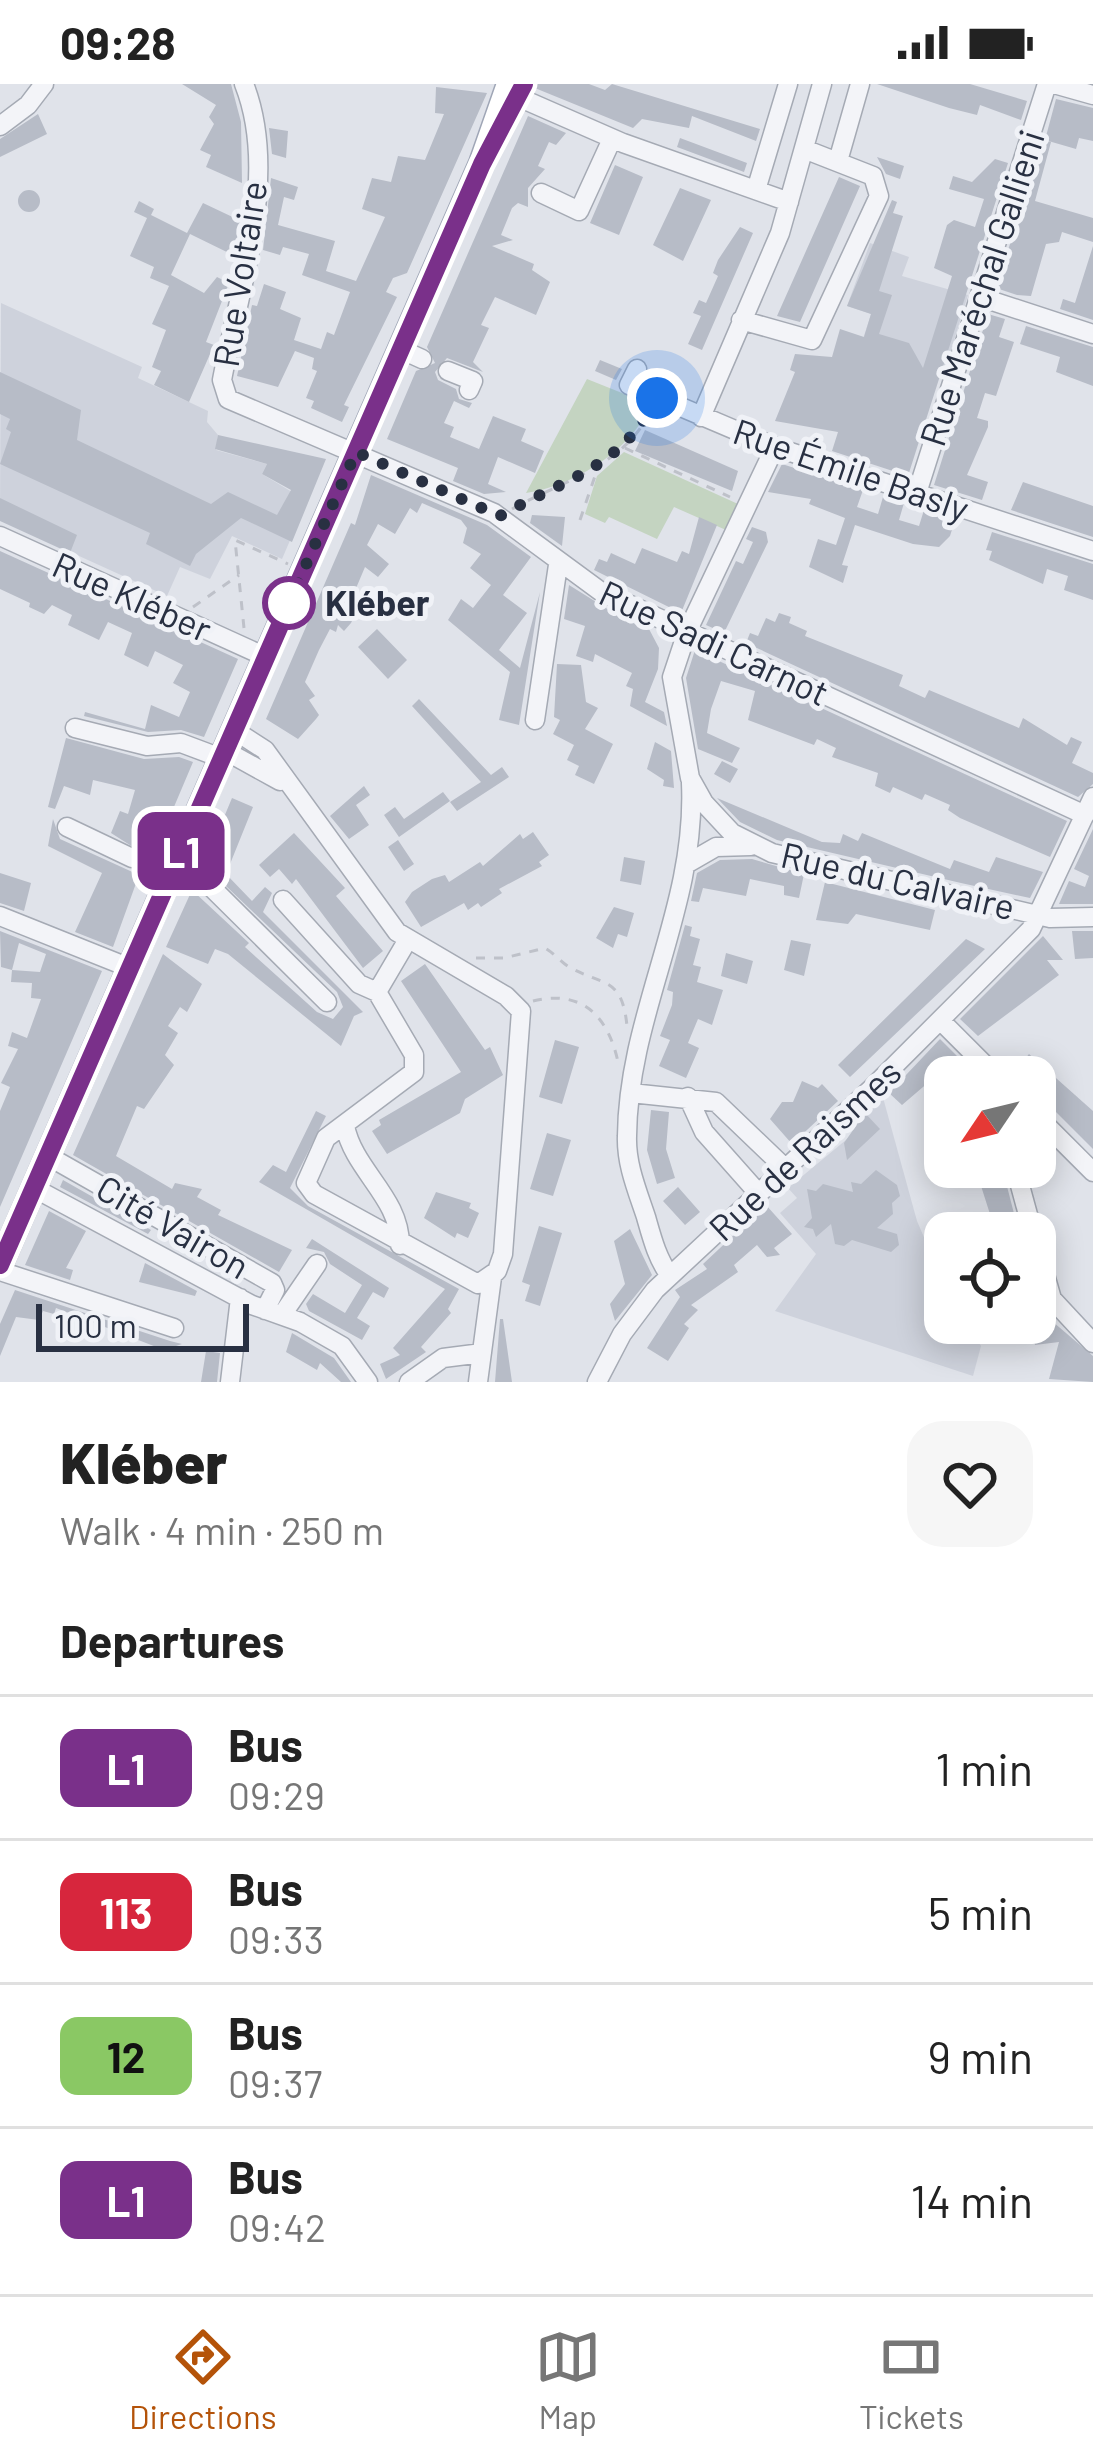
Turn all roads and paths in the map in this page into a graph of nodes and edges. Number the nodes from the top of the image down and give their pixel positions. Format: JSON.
{"nodes":[{"id":1,"x":44,"y":84,"type":"edge"},
{"id":2,"x":244,"y":84,"type":"edge"},
{"id":3,"x":788,"y":84,"type":"edge"},
{"id":4,"x":822,"y":84,"type":"edge"},
{"id":5,"x":860,"y":84,"type":"edge"},
{"id":6,"x":1051,"y":84,"type":"edge"},
{"id":7,"x":517,"y":88,"type":"edge"},
{"id":8,"x":1092,"y":93,"type":"edge"},
{"id":9,"x":0,"y":125,"type":"edge"},
{"id":10,"x":612,"y":139,"type":"junction"},
{"id":11,"x":804,"y":149,"type":"junction"},
{"id":12,"x":838,"y":161,"type":"junction"},
{"id":13,"x":756,"y":190,"type":"junction"},
{"id":14,"x":541,"y":193,"type":"dead end"},
{"id":15,"x":789,"y":202,"type":"junction"},
{"id":16,"x":980,"y":298,"type":"junction"},
{"id":17,"x":741,"y":320,"type":"junction"},
{"id":18,"x":1093,"y":334,"type":"edge"},
{"id":19,"x":637,"y":369,"type":"dead end"},
{"id":20,"x":448,"y":371,"type":"dead end"},
{"id":21,"x":469,"y":390,"type":"dead end"},
{"id":22,"x":657,"y":398,"type":"junction"},
{"id":23,"x":700,"y":417,"type":"junction"},
{"id":24,"x":622,"y":447,"type":"junction"},
{"id":25,"x":775,"y":447,"type":"junction"},
{"id":26,"x":356,"y":452,"type":"junction"},
{"id":27,"x":598,"y":468,"type":"junction"},
{"id":28,"x":917,"y":493,"type":"junction"},
{"id":29,"x":748,"y":505,"type":"junction"},
{"id":30,"x":500,"y":516,"type":"junction"},
{"id":31,"x":580,"y":520,"type":"dead end"},
{"id":32,"x":0,"y":536,"type":"edge"},
{"id":33,"x":1093,"y":551,"type":"edge"},
{"id":34,"x":558,"y":565,"type":"junction"},
{"id":35,"x":303,"y":571,"type":"junction"},
{"id":36,"x":239,"y":575,"type":"junction"},
{"id":37,"x":177,"y":618,"type":"junction"},
{"id":38,"x":687,"y":632,"type":"junction"},
{"id":39,"x":256,"y":652,"type":"junction"},
{"id":40,"x":535,"y":720,"type":"dead end"},
{"id":41,"x":75,"y":728,"type":"dead end"},
{"id":42,"x":226,"y":746,"type":"junction"},
{"id":43,"x":690,"y":778,"type":"junction"},
{"id":44,"x":1089,"y":806,"type":"edge"},
{"id":45,"x":67,"y":827,"type":"dead end"},
{"id":46,"x":756,"y":847,"type":"junction"},
{"id":47,"x":690,"y":862,"type":"junction"},
{"id":48,"x":157,"y":866,"type":"junction"},
{"id":49,"x":283,"y":900,"type":"dead end"},
{"id":50,"x":1040,"y":915,"type":"junction"},
{"id":51,"x":0,"y":916,"type":"edge"},
{"id":52,"x":1093,"y":917,"type":"edge"},
{"id":53,"x":407,"y":941,"type":"junction"},
{"id":54,"x":130,"y":968,"type":"junction"},
{"id":55,"x":456,"y":968,"type":"junction"},
{"id":56,"x":377,"y":992,"type":"junction"},
{"id":57,"x":327,"y":1002,"type":"dead end"},
{"id":58,"x":517,"y":1005,"type":"junction"},
{"id":59,"x":940,"y":1021,"type":"junction"},
{"id":60,"x":638,"y":1053,"type":"junction"},
{"id":61,"x":974,"y":1056,"type":"edge"},
{"id":62,"x":619,"y":1063,"type":"dead end"},
{"id":63,"x":631,"y":1093,"type":"junction"},
{"id":64,"x":688,"y":1097,"type":"junction"},
{"id":65,"x":345,"y":1126,"type":"junction"},
{"id":66,"x":1056,"y":1135,"type":"edge"},
{"id":67,"x":48,"y":1156,"type":"junction"},
{"id":68,"x":785,"y":1169,"type":"junction"},
{"id":69,"x":1093,"y":1172,"type":"edge"},
{"id":70,"x":34,"y":1188,"type":"junction"},
{"id":71,"x":759,"y":1194,"type":"junction"},
{"id":72,"x":6,"y":1236,"type":"edge"},
{"id":73,"x":400,"y":1245,"type":"junction"},
{"id":74,"x":316,"y":1264,"type":"dead end"},
{"id":75,"x":0,"y":1268,"type":"edge"},
{"id":76,"x":494,"y":1274,"type":"junction"},
{"id":77,"x":670,"y":1276,"type":"junction"},
{"id":78,"x":240,"y":1298,"type":"junction"},
{"id":79,"x":1056,"y":1303,"type":"edge"},
{"id":80,"x":273,"y":1313,"type":"junction"},
{"id":81,"x":174,"y":1328,"type":"dead end"},
{"id":82,"x":1093,"y":1343,"type":"edge"},
{"id":83,"x":482,"y":1353,"type":"junction"},
{"id":84,"x":230,"y":1382,"type":"edge"},
{"id":85,"x":368,"y":1382,"type":"edge"},
{"id":86,"x":409,"y":1382,"type":"edge"},
{"id":87,"x":478,"y":1382,"type":"edge"},
{"id":88,"x":597,"y":1382,"type":"edge"}],
"edges":[{"from":1,"to":9,"type":"street"},
{"from":2,"to":26,"type":"street","name":"Rue Voltaire"},
{"from":3,"to":13,"type":"street"},
{"from":4,"to":11,"type":"street"},
{"from":5,"to":12,"type":"street"},
{"from":6,"to":8,"type":"street"},
{"from":6,"to":16,"type":"street","name":"Rue Maréchal Gallieni"},
{"from":7,"to":10,"type":"street"},
{"from":7,"to":26,"type":"main road"},
{"from":10,"to":13,"type":"street"},
{"from":10,"to":14,"type":"street"},
{"from":11,"to":12,"type":"street"},
{"from":11,"to":15,"type":"street"},
{"from":12,"to":17,"type":"street"},
{"from":13,"to":15,"type":"street"},
{"from":15,"to":17,"type":"street"},
{"from":16,"to":18,"type":"street"},
{"from":16,"to":28,"type":"street","name":"Rue Maréchal Gallieni"},
{"from":17,"to":23,"type":"street"},
{"from":19,"to":22,"type":"street"},
{"from":20,"to":21,"type":"street"},
{"from":22,"to":23,"type":"street","name":"Rue Émile Basly"},
{"from":22,"to":24,"type":"path"},
{"from":23,"to":25,"type":"street","name":"Rue Émile Basly"},
{"from":24,"to":27,"type":"path"},
{"from":24,"to":29,"type":"path"},
{"from":25,"to":28,"type":"street","name":"Rue Émile Basly"},
{"from":25,"to":29,"type":"street","name":"Rue du Calvaire"},
{"from":26,"to":30,"type":"street","name":"Rue Sadi Carnot"},
{"from":26,"to":35,"type":"main road"},
{"from":27,"to":30,"type":"path"},
{"from":27,"to":31,"type":"path"},
{"from":28,"to":33,"type":"street","name":"Rue Émile Basly"},
{"from":29,"to":38,"type":"street","name":"Rue du Calvaire"},
{"from":30,"to":34,"type":"street","name":"Rue Sadi Carnot"},
{"from":32,"to":37,"type":"street","name":"Rue Kléber"},
{"from":34,"to":38,"type":"street","name":"Rue Sadi Carnot"},
{"from":34,"to":40,"type":"street"},
{"from":35,"to":36,"type":"path"},
{"from":35,"to":39,"type":"main road"},
{"from":36,"to":37,"type":"path"},
{"from":36,"to":39,"type":"path"},
{"from":37,"to":39,"type":"street","name":"Rue Kléber"},
{"from":38,"to":43,"type":"street","name":"Rue du Calvaire"},
{"from":38,"to":44,"type":"street","name":"Rue Sadi Carnot"},
{"from":39,"to":42,"type":"main road"},
{"from":41,"to":42,"type":"street"},
{"from":42,"to":48,"type":"main road"},
{"from":42,"to":53,"type":"street"},
{"from":43,"to":46,"type":"street","name":"Rue du Calvaire"},
{"from":43,"to":47,"type":"street"},
{"from":44,"to":50,"type":"street","name":"Rue de Raismes"},
{"from":45,"to":48,"type":"street"},
{"from":46,"to":47,"type":"street","name":"Rue du Calvaire"},
{"from":46,"to":50,"type":"street","name":"Rue du Calvaire"},
{"from":47,"to":60,"type":"street"},
{"from":48,"to":54,"type":"main road"},
{"from":48,"to":57,"type":"street"},
{"from":49,"to":56,"type":"street"},
{"from":50,"to":52,"type":"street","name":"Rue du Calvaire"},
{"from":50,"to":59,"type":"street","name":"Rue de Raismes"},
{"from":51,"to":54,"type":"street"},
{"from":53,"to":55,"type":"street"},
{"from":53,"to":56,"type":"street"},
{"from":54,"to":67,"type":"main road"},
{"from":55,"to":58,"type":"street"},
{"from":55,"to":60,"type":"path"},
{"from":56,"to":65,"type":"street"},
{"from":58,"to":62,"type":"path"},
{"from":58,"to":76,"type":"street"},
{"from":59,"to":61,"type":"street"},
{"from":59,"to":68,"type":"street","name":"Rue de Raismes"},
{"from":60,"to":63,"type":"street"},
{"from":63,"to":64,"type":"street"},
{"from":63,"to":77,"type":"street"},
{"from":64,"to":68,"type":"street"},
{"from":64,"to":71,"type":"street"},
{"from":65,"to":73,"type":"street"},
{"from":65,"to":73,"type":"street"},
{"from":66,"to":69,"type":"street"},
{"from":67,"to":70,"type":"main road"},
{"from":67,"to":80,"type":"street","name":"Cité Vairon"},
{"from":68,"to":71,"type":"street","name":"Rue de Raismes"},
{"from":70,"to":72,"type":"main road"},
{"from":70,"to":78,"type":"street"},
{"from":71,"to":77,"type":"street","name":"Rue de Raismes"},
{"from":72,"to":75,"type":"main road"},
{"from":73,"to":76,"type":"street"},
{"from":74,"to":80,"type":"street"},
{"from":75,"to":81,"type":"street"},
{"from":76,"to":83,"type":"street"},
{"from":77,"to":88,"type":"street","name":"Rue de Raismes"},
{"from":78,"to":80,"type":"street"},
{"from":78,"to":84,"type":"street"},
{"from":79,"to":82,"type":"street"},
{"from":80,"to":85,"type":"street"},
{"from":83,"to":86,"type":"street"},
{"from":83,"to":87,"type":"street"}]}
